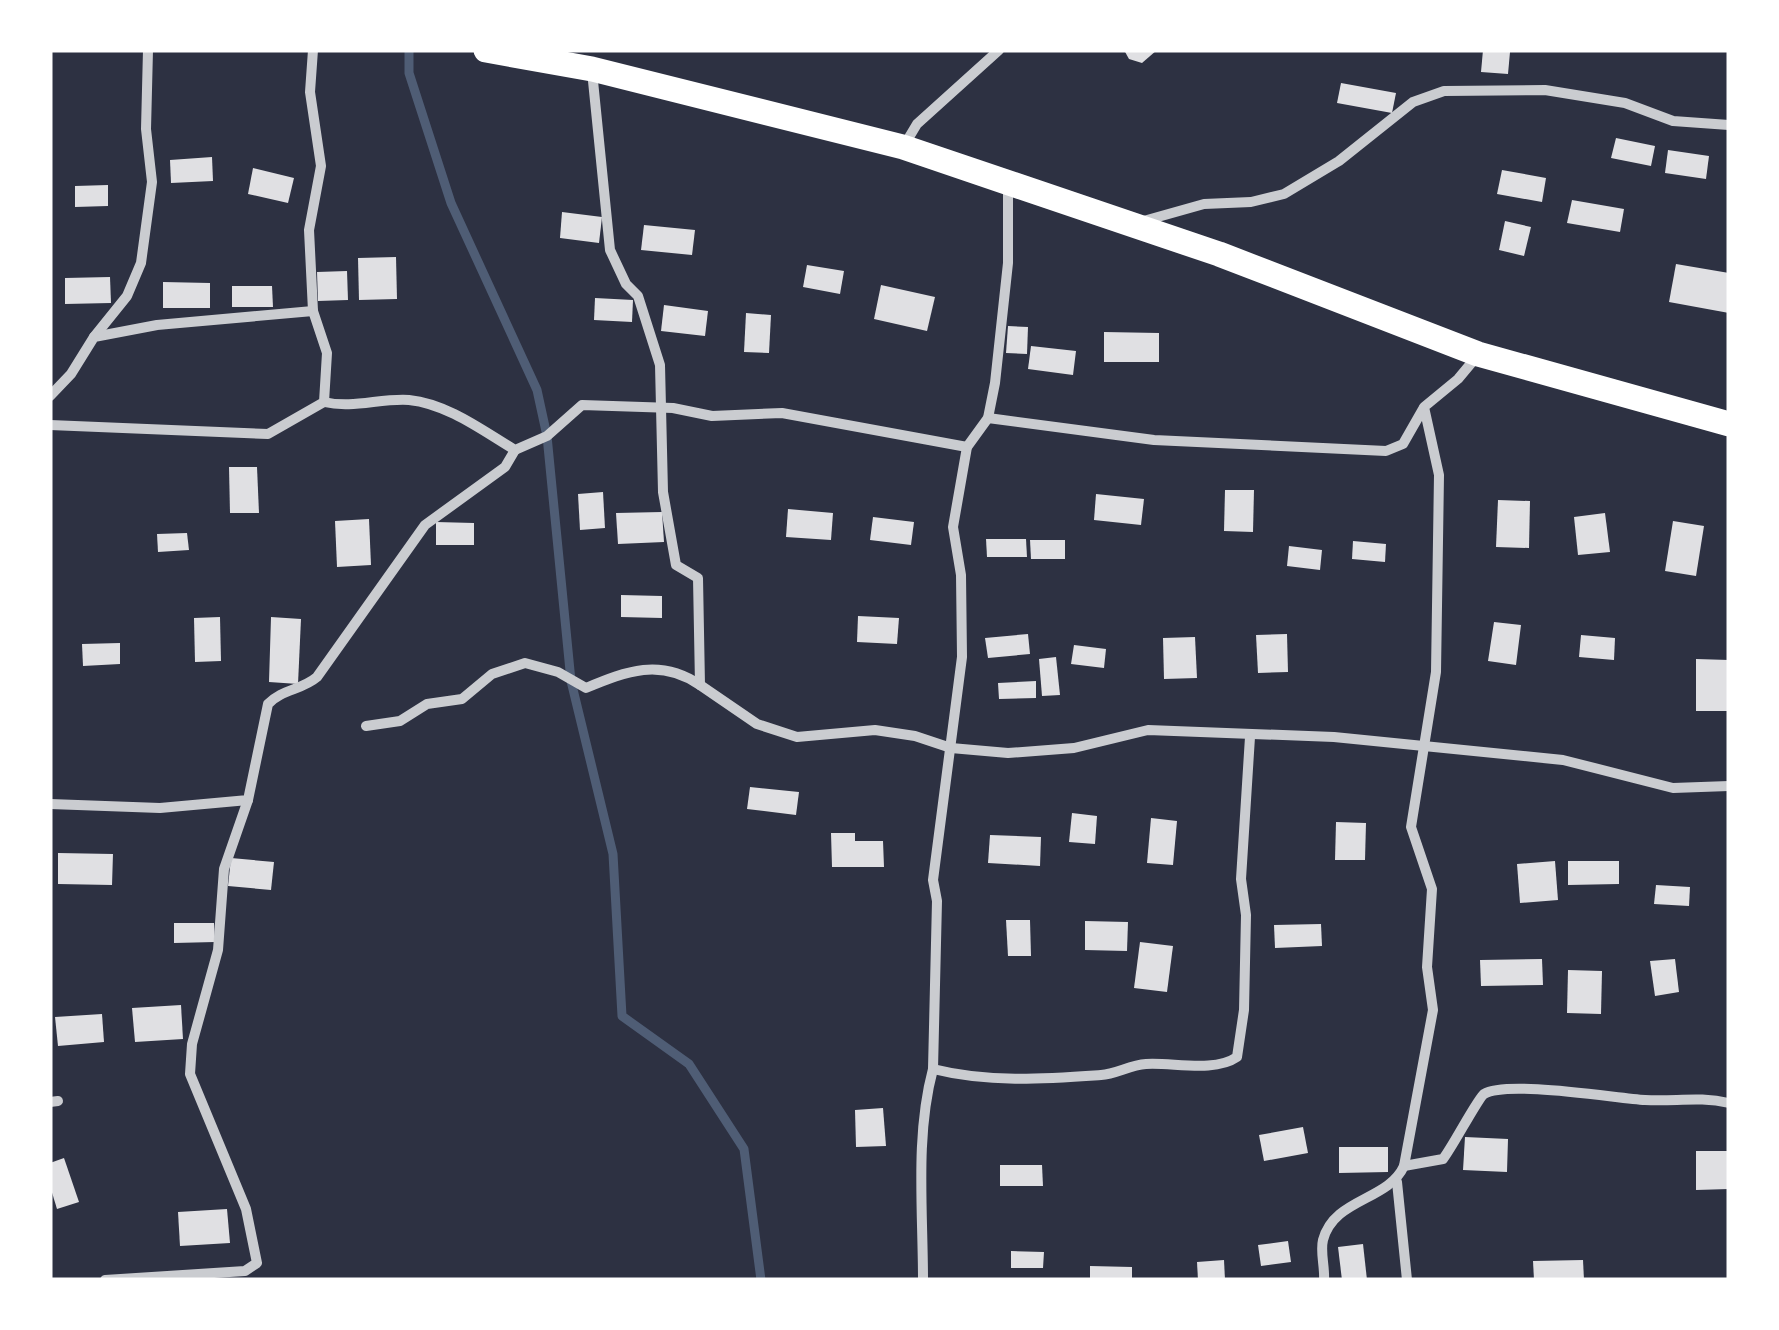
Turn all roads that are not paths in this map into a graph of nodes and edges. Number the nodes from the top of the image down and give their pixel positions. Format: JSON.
{"nodes":[{"id":1,"x":148,"y":50,"type":"edge"},
{"id":2,"x":313,"y":50,"type":"edge"},
{"id":3,"x":486,"y":50,"type":"edge"},
{"id":4,"x":999,"y":50,"type":"edge"},
{"id":5,"x":545,"y":56,"type":"edge"},
{"id":6,"x":592,"y":69,"type":"junction"},
{"id":7,"x":1729,"y":125,"type":"edge"},
{"id":8,"x":903,"y":147,"type":"junction"},
{"id":9,"x":1007,"y":180,"type":"junction"},
{"id":10,"x":1132,"y":224,"type":"junction"},
{"id":11,"x":312,"y":310,"type":"junction"},
{"id":12,"x":94,"y":337,"type":"junction"},
{"id":13,"x":1478,"y":354,"type":"junction"},
{"id":14,"x":50,"y":396,"type":"edge"},
{"id":15,"x":324,"y":402,"type":"junction"},
{"id":16,"x":664,"y":408,"type":"junction"},
{"id":17,"x":1424,"y":408,"type":"junction"},
{"id":18,"x":988,"y":418,"type":"junction"},
{"id":19,"x":1729,"y":424,"type":"edge"},
{"id":20,"x":50,"y":425,"type":"edge"},
{"id":21,"x":967,"y":446,"type":"junction"},
{"id":22,"x":515,"y":450,"type":"junction"},
{"id":23,"x":700,"y":685,"type":"junction"},
{"id":24,"x":366,"y":726,"type":"dead end"},
{"id":25,"x":1250,"y":737,"type":"junction"},
{"id":26,"x":950,"y":748,"type":"junction"},
{"id":27,"x":1424,"y":749,"type":"junction"},
{"id":28,"x":1729,"y":786,"type":"edge"},
{"id":29,"x":248,"y":800,"type":"junction"},
{"id":30,"x":50,"y":804,"type":"edge"},
{"id":31,"x":933,"y":1070,"type":"junction"},
{"id":32,"x":1729,"y":1103,"type":"edge"},
{"id":33,"x":1404,"y":1166,"type":"junction"},
{"id":34,"x":1396,"y":1182,"type":"junction"},
{"id":35,"x":104,"y":1280,"type":"edge"},
{"id":36,"x":923,"y":1280,"type":"edge"},
{"id":37,"x":1324,"y":1280,"type":"edge"},
{"id":38,"x":1406,"y":1280,"type":"edge"}],
"edges":[{"from":1,"to":12,"type":"street"},
{"from":2,"to":11,"type":"street"},
{"from":3,"to":5,"type":"highway"},
{"from":4,"to":8,"type":"street"},
{"from":5,"to":6,"type":"highway"},
{"from":6,"to":8,"type":"highway"},
{"from":6,"to":16,"type":"street"},
{"from":7,"to":10,"type":"street"},
{"from":8,"to":9,"type":"highway"},
{"from":9,"to":10,"type":"highway"},
{"from":9,"to":18,"type":"street"},
{"from":10,"to":13,"type":"highway"},
{"from":11,"to":12,"type":"street"},
{"from":11,"to":15,"type":"street"},
{"from":12,"to":14,"type":"street"},
{"from":13,"to":17,"type":"street"},
{"from":13,"to":19,"type":"highway"},
{"from":15,"to":20,"type":"street"},
{"from":15,"to":22,"type":"street"},
{"from":16,"to":21,"type":"street"},
{"from":16,"to":22,"type":"street"},
{"from":16,"to":23,"type":"street"},
{"from":17,"to":18,"type":"street"},
{"from":17,"to":27,"type":"street"},
{"from":18,"to":21,"type":"street"},
{"from":21,"to":26,"type":"street"},
{"from":22,"to":29,"type":"street"},
{"from":23,"to":24,"type":"street"},
{"from":23,"to":26,"type":"street"},
{"from":25,"to":26,"type":"street"},
{"from":25,"to":27,"type":"street"},
{"from":25,"to":31,"type":"street"},
{"from":26,"to":31,"type":"street"},
{"from":27,"to":28,"type":"street"},
{"from":27,"to":33,"type":"street"},
{"from":29,"to":30,"type":"street"},
{"from":29,"to":35,"type":"street"},
{"from":31,"to":36,"type":"street"},
{"from":32,"to":33,"type":"street"},
{"from":33,"to":34,"type":"street"},
{"from":34,"to":37,"type":"street"},
{"from":34,"to":38,"type":"street"}]}
